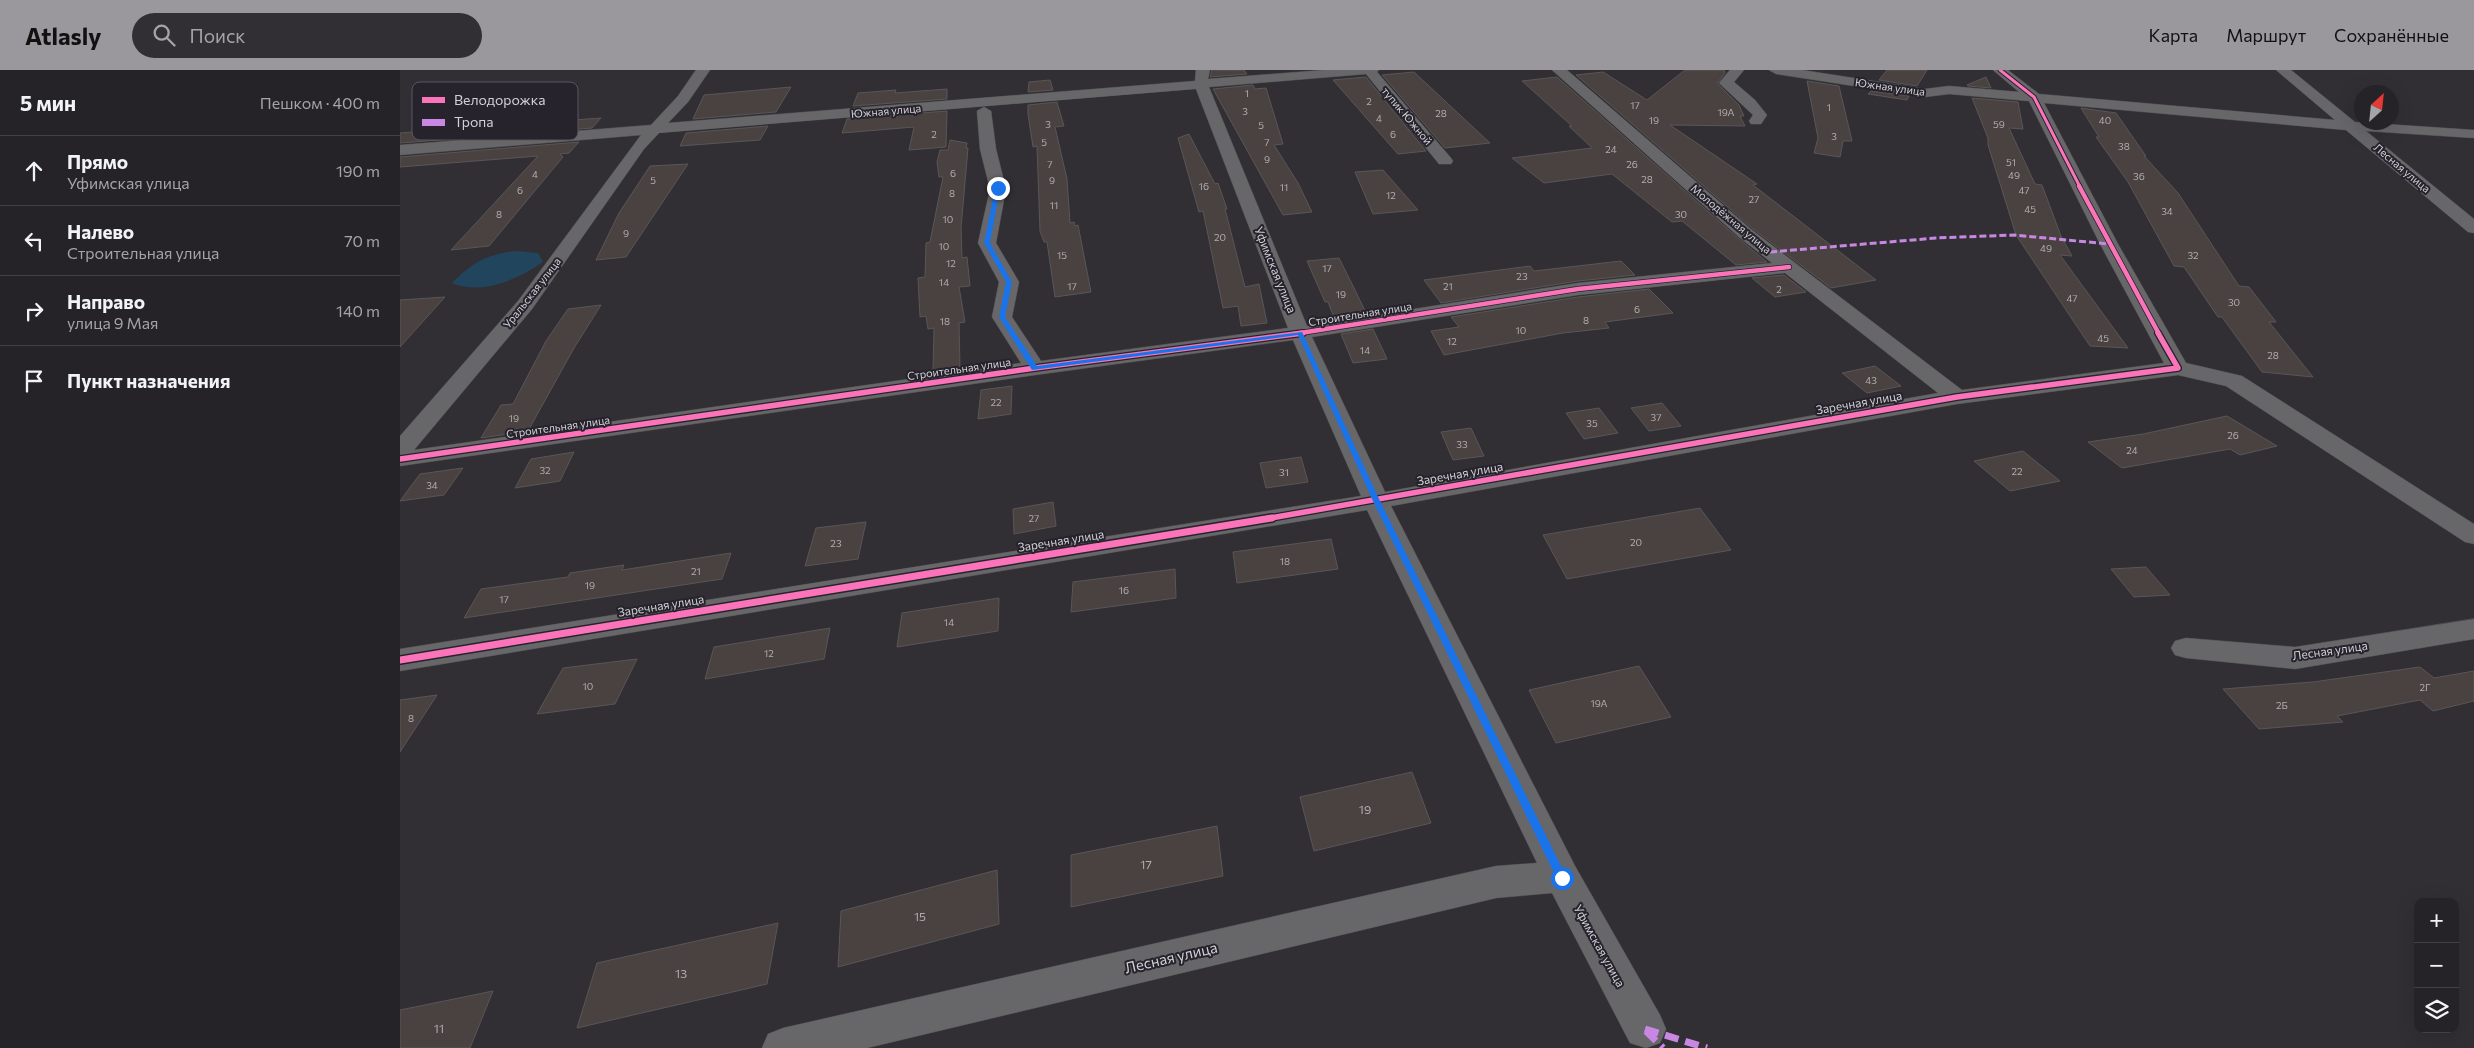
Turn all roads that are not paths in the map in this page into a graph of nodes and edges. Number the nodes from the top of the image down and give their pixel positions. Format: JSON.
{"nodes":[{"id":1,"x":703,"y":70,"type":"edge"},
{"id":2,"x":1371,"y":70,"type":"edge"},
{"id":3,"x":1559,"y":70,"type":"edge"},
{"id":4,"x":1737,"y":70,"type":"edge"},
{"id":5,"x":1776,"y":70,"type":"edge"},
{"id":6,"x":2283,"y":70,"type":"edge"},
{"id":7,"x":1349,"y":71,"type":"edge"},
{"id":8,"x":2003,"y":73,"type":"edge"},
{"id":9,"x":1202,"y":77,"type":"edge"},
{"id":10,"x":1950,"y":90,"type":"junction"},
{"id":11,"x":2034,"y":97,"type":"junction"},
{"id":12,"x":984,"y":111,"type":"dead end"},
{"id":13,"x":1756,"y":121,"type":"dead end"},
{"id":14,"x":2352,"y":126,"type":"junction"},
{"id":15,"x":657,"y":129,"type":"junction"},
{"id":16,"x":2474,"y":134,"type":"edge"},
{"id":17,"x":578,"y":135,"type":"edge"},
{"id":18,"x":522,"y":140,"type":"edge"},
{"id":19,"x":400,"y":150,"type":"edge"},
{"id":20,"x":1445,"y":161,"type":"dead end"},
{"id":21,"x":2474,"y":228,"type":"edge"},
{"id":22,"x":1789,"y":267,"type":"junction"},
{"id":23,"x":1300,"y":333,"type":"junction"},
{"id":24,"x":1035,"y":368,"type":"junction"},
{"id":25,"x":2178,"y":368,"type":"junction"},
{"id":26,"x":1958,"y":397,"type":"junction"},
{"id":27,"x":400,"y":451,"type":"edge"},
{"id":28,"x":400,"y":459,"type":"edge"},
{"id":29,"x":1376,"y":501,"type":"junction"},
{"id":30,"x":2474,"y":536,"type":"edge"},
{"id":31,"x":2474,"y":629,"type":"edge"},
{"id":32,"x":2186,"y":648,"type":"dead end"},
{"id":33,"x":400,"y":660,"type":"edge"},
{"id":34,"x":1562,"y":878,"type":"junction"},
{"id":35,"x":1645,"y":1029,"type":"dead end"},
{"id":36,"x":783,"y":1048,"type":"edge"}],
"edges":[{"from":1,"to":15,"type":"street","name":"Уральская улица"},
{"from":2,"to":7,"type":"street","name":"Южная улица"},
{"from":2,"to":20,"type":"street","name":"тупик Южной"},
{"from":3,"to":22,"type":"street","name":"Молодёжная улица"},
{"from":4,"to":13,"type":"street"},
{"from":5,"to":10,"type":"street","name":"Южная улица"},
{"from":6,"to":14,"type":"street","name":"Лесная улица"},
{"from":7,"to":9,"type":"street","name":"Южная улица"},
{"from":8,"to":10,"type":"street"},
{"from":8,"to":11,"type":"street"},
{"from":9,"to":15,"type":"street","name":"Южная улица"},
{"from":9,"to":23,"type":"street","name":"Уфимская улица"},
{"from":10,"to":11,"type":"street","name":"Южная улица"},
{"from":11,"to":14,"type":"street","name":"Южная улица"},
{"from":11,"to":25,"type":"street"},
{"from":12,"to":24,"type":"street"},
{"from":14,"to":16,"type":"street","name":"Южная улица"},
{"from":14,"to":21,"type":"street","name":"Лесная улица"},
{"from":15,"to":17,"type":"street","name":"Южная улица"},
{"from":15,"to":27,"type":"street","name":"Уральская улица"},
{"from":18,"to":19,"type":"street","name":"Южная улица"},
{"from":22,"to":23,"type":"street","name":"Строительная улица"},
{"from":22,"to":26,"type":"street","name":"Молодёжная улица"},
{"from":23,"to":24,"type":"street","name":"Строительная улица"},
{"from":23,"to":29,"type":"street","name":"Уфимская улица"},
{"from":24,"to":28,"type":"street","name":"Строительная улица"},
{"from":25,"to":26,"type":"street","name":"Заречная улица"},
{"from":25,"to":30,"type":"street"},
{"from":26,"to":29,"type":"street","name":"Заречная улица"},
{"from":29,"to":33,"type":"street","name":"Заречная улица"},
{"from":29,"to":34,"type":"street","name":"Уфимская улица"},
{"from":31,"to":32,"type":"street","name":"Лесная улица"},
{"from":34,"to":35,"type":"street","name":"Уфимская улица"},
{"from":34,"to":36,"type":"street","name":"Лесная улица"}]}
